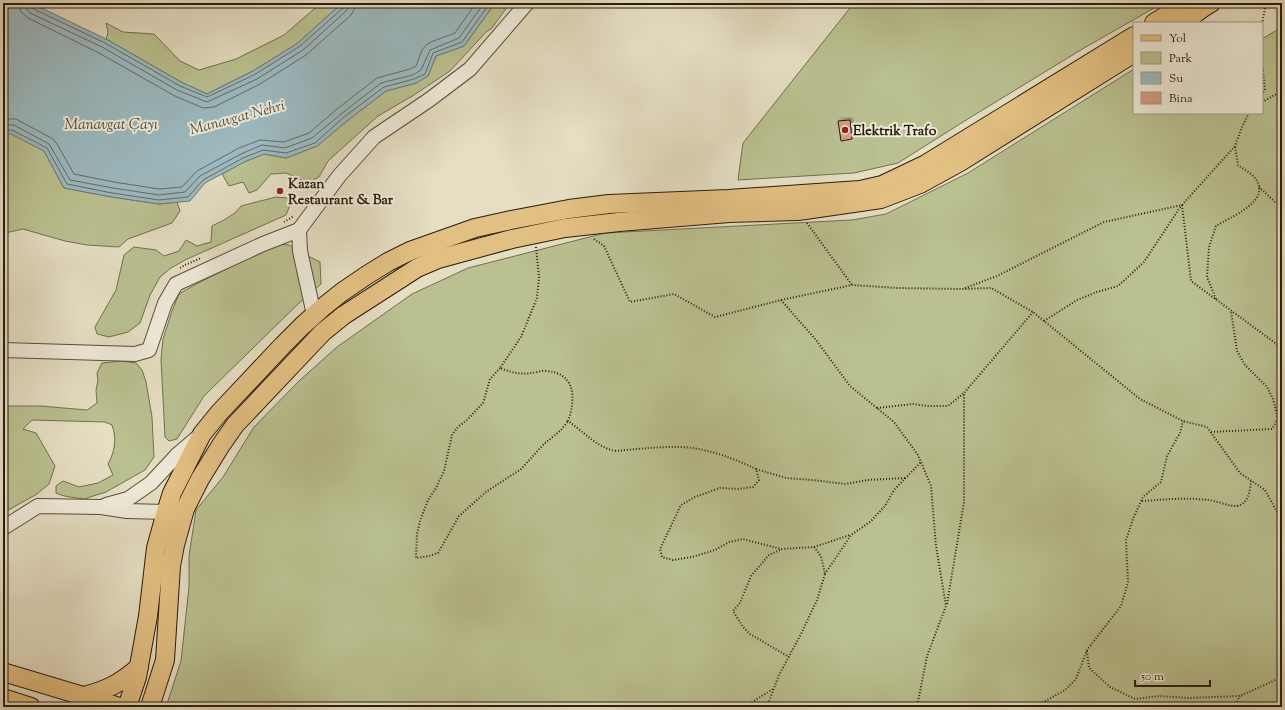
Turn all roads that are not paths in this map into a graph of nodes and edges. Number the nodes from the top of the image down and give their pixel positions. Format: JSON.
{"nodes":[{"id":1,"x":527,"y":3,"type":"edge"},
{"id":2,"x":1186,"y":3,"type":"edge"},
{"id":3,"x":1211,"y":3,"type":"edge"},
{"id":4,"x":1156,"y":22,"type":"edge"},
{"id":5,"x":1184,"y":22,"type":"edge"},
{"id":6,"x":1133,"y":37,"type":"edge"},
{"id":7,"x":1133,"y":54,"type":"edge"},
{"id":8,"x":299,"y":230,"type":"junction"},
{"id":9,"x":314,"y":315,"type":"junction"},
{"id":10,"x":3,"y":350,"type":"edge"},
{"id":11,"x":202,"y":434,"type":"junction"},
{"id":12,"x":101,"y":507,"type":"junction"},
{"id":13,"x":185,"y":509,"type":"junction"},
{"id":14,"x":166,"y":512,"type":"junction"},
{"id":15,"x":3,"y":528,"type":"edge"},
{"id":16,"x":139,"y":667,"type":"junction"},
{"id":17,"x":3,"y":672,"type":"edge"},
{"id":18,"x":84,"y":696,"type":"junction"},
{"id":19,"x":3,"y":698,"type":"edge"},
{"id":20,"x":31,"y":707,"type":"edge"},
{"id":21,"x":120,"y":707,"type":"edge"},
{"id":22,"x":127,"y":707,"type":"edge"},
{"id":23,"x":150,"y":707,"type":"edge"}],
"edges":[{"from":1,"to":8,"type":"street"},
{"from":2,"to":4,"type":"main road"},
{"from":3,"to":5,"type":"main road"},
{"from":6,"to":9,"type":"main road"},
{"from":7,"to":13,"type":"main road"},
{"from":8,"to":9,"type":"street"},
{"from":8,"to":10,"type":"street"},
{"from":9,"to":11,"type":"main road"},
{"from":11,"to":12,"type":"street"},
{"from":11,"to":14,"type":"main road"},
{"from":12,"to":14,"type":"street"},
{"from":12,"to":15,"type":"street"},
{"from":13,"to":14,"type":"street"},
{"from":13,"to":23,"type":"main road"},
{"from":14,"to":16,"type":"main road"},
{"from":16,"to":18,"type":"main road"},
{"from":16,"to":22,"type":"main road"},
{"from":17,"to":18,"type":"main road"},
{"from":18,"to":21,"type":"main road"},
{"from":19,"to":20,"type":"main road"}]}
